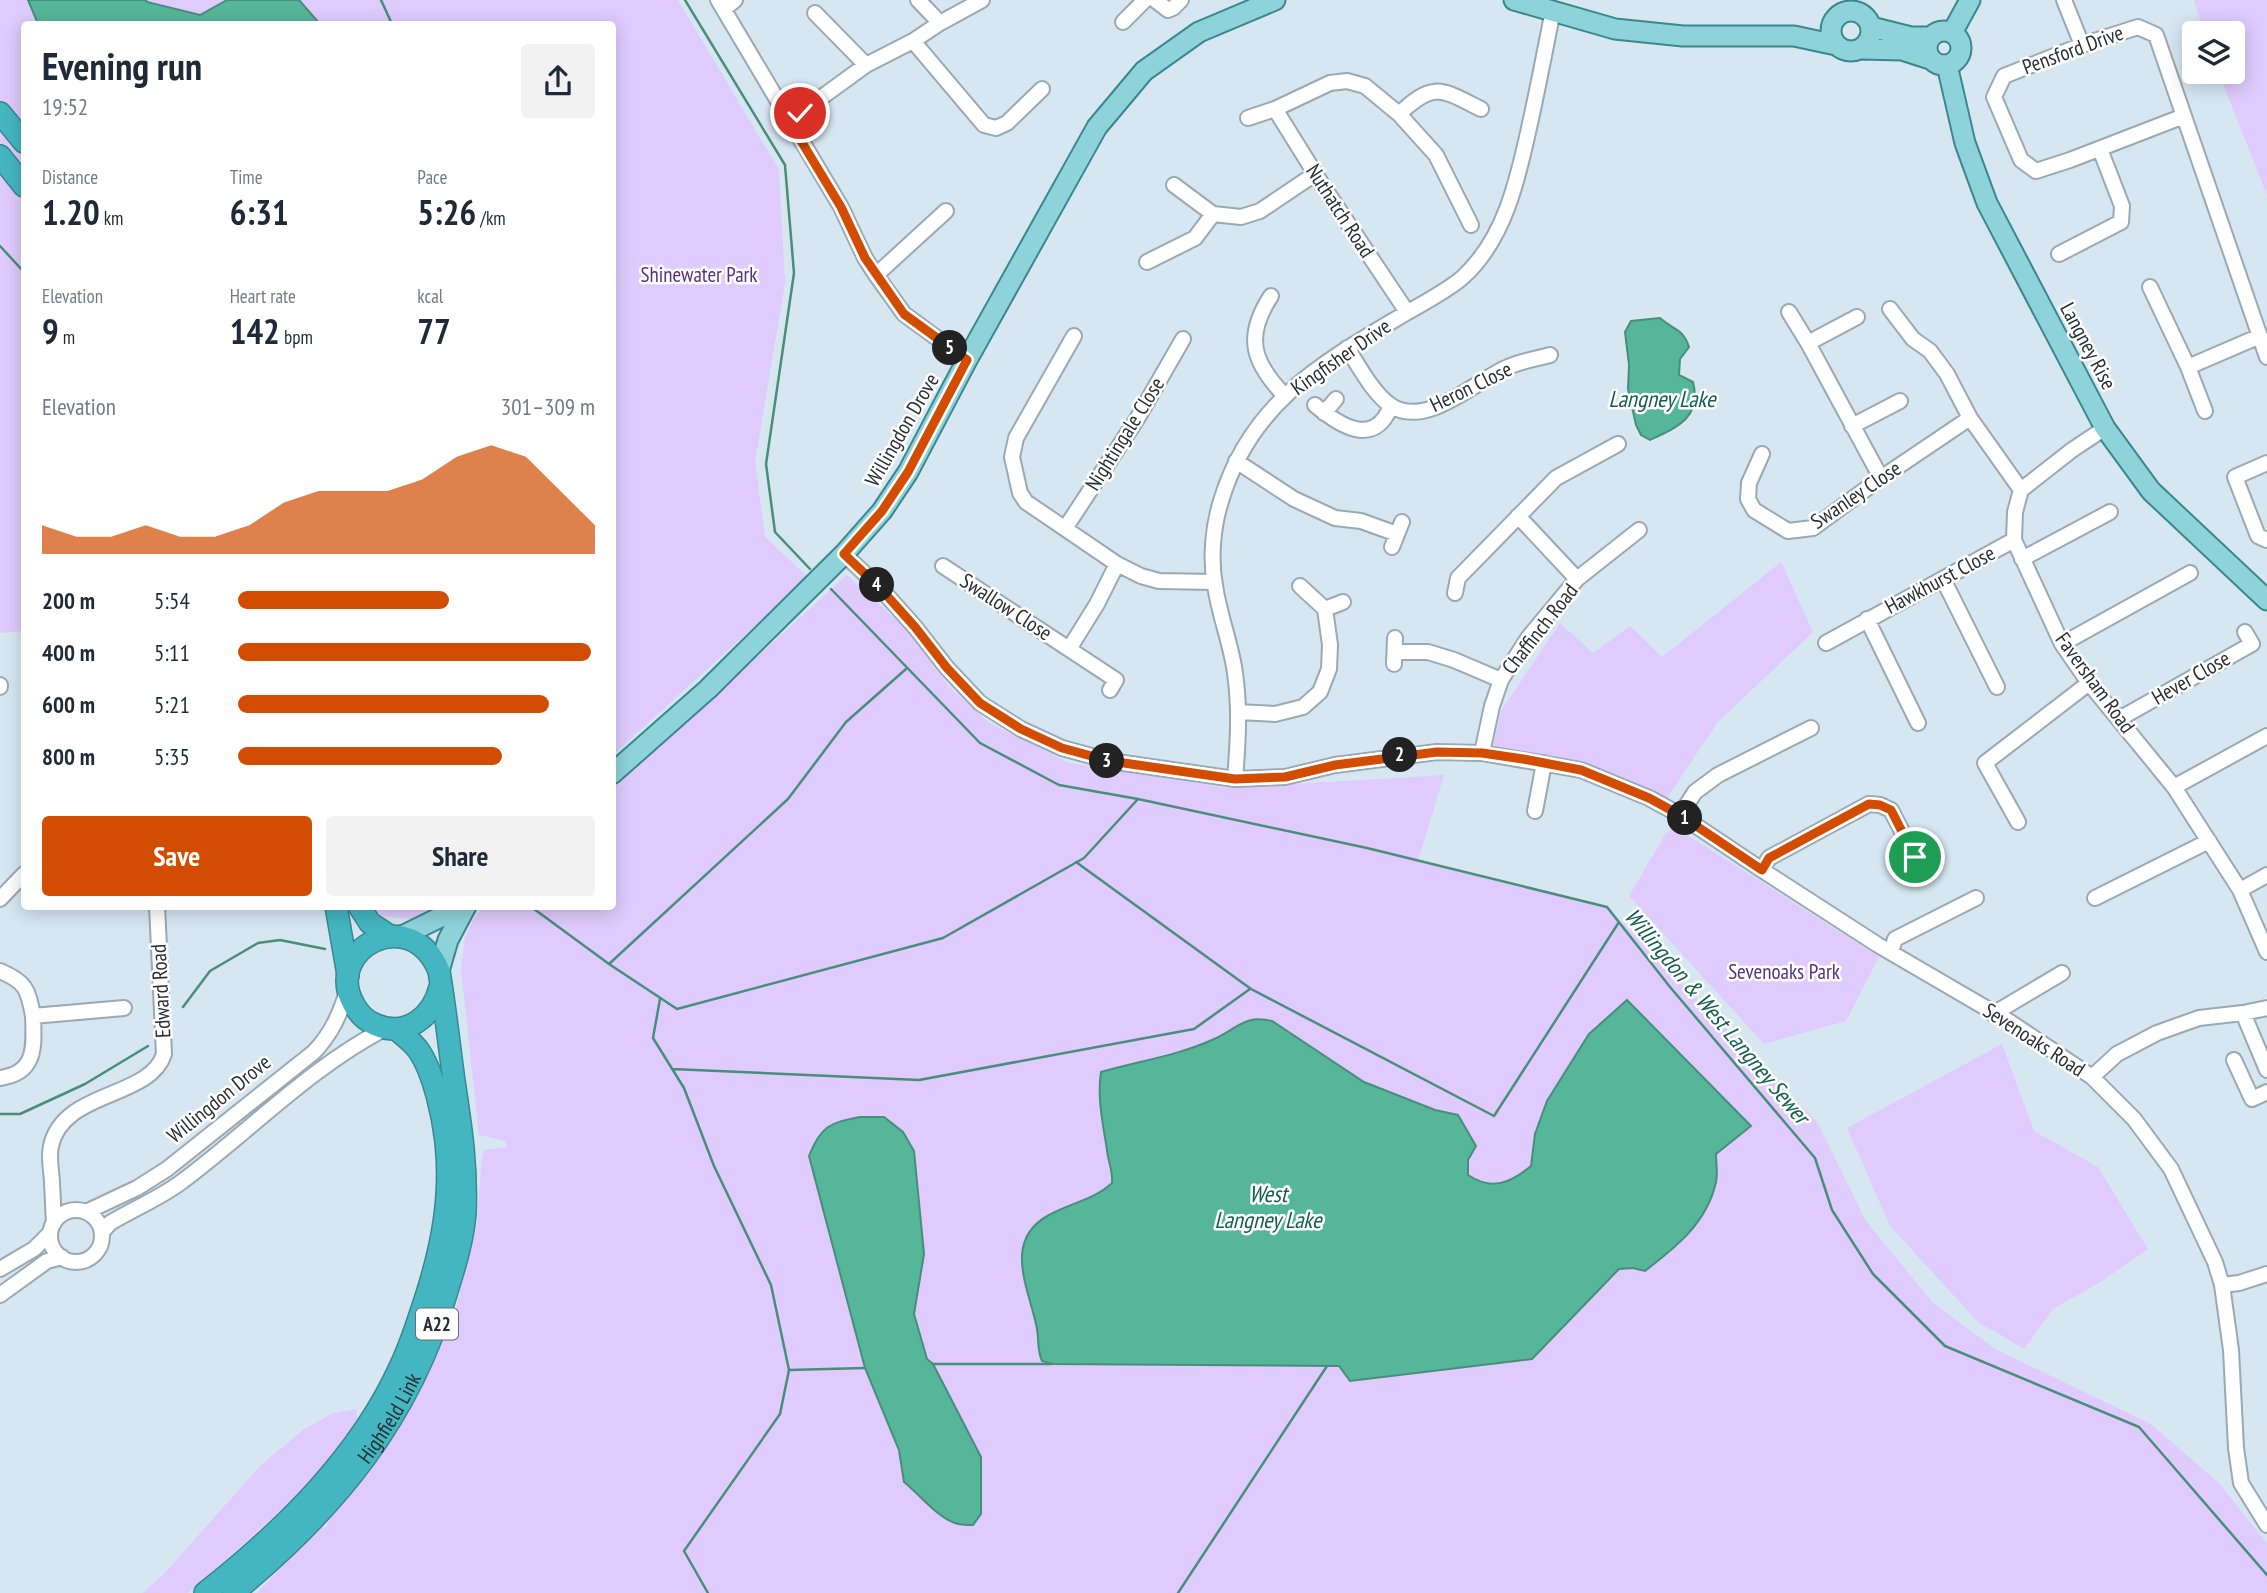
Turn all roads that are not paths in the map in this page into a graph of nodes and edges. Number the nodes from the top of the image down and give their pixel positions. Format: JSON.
{"nodes":[{"id":1,"x":918,"y":0,"type":"edge"},
{"id":2,"x":982,"y":0,"type":"edge"},
{"id":3,"x":1145,"y":0,"type":"edge"},
{"id":4,"x":1155,"y":0,"type":"edge"},
{"id":5,"x":1181,"y":0,"type":"edge"},
{"id":6,"x":1275,"y":0,"type":"edge"},
{"id":7,"x":1514,"y":0,"type":"edge"},
{"id":8,"x":1970,"y":0,"type":"edge"},
{"id":9,"x":2064,"y":0,"type":"edge"},
{"id":10,"x":726,"y":3,"type":"edge"},
{"id":11,"x":1851,"y":6,"type":"edge"},
{"id":12,"x":1553,"y":10,"type":"junction"},
{"id":13,"x":815,"y":13,"type":"dead end"},
{"id":14,"x":1123,"y":22,"type":"dead end"},
{"id":15,"x":940,"y":23,"type":"junction"},
{"id":16,"x":1832,"y":23,"type":"junction"},
{"id":17,"x":1871,"y":27,"type":"junction"},
{"id":18,"x":1952,"y":33,"type":"junction"},
{"id":19,"x":1794,"y":36,"type":"junction"},
{"id":20,"x":1931,"y":37,"type":"junction"},
{"id":21,"x":913,"y":41,"type":"junction"},
{"id":22,"x":1836,"y":45,"type":"junction"},
{"id":23,"x":2082,"y":45,"type":"junction"},
{"id":24,"x":1862,"y":49,"type":"junction"},
{"id":25,"x":1939,"y":62,"type":"junction"},
{"id":26,"x":866,"y":65,"type":"junction"},
{"id":27,"x":1042,"y":89,"type":"dead end"},
{"id":28,"x":1275,"y":109,"type":"junction"},
{"id":29,"x":1481,"y":109,"type":"dead end"},
{"id":30,"x":0,"y":113,"type":"edge"},
{"id":31,"x":1399,"y":114,"type":"junction"},
{"id":32,"x":2184,"y":116,"type":"junction"},
{"id":33,"x":1248,"y":118,"type":"dead end"},
{"id":34,"x":789,"y":121,"type":"junction"},
{"id":35,"x":21,"y":138,"type":"edge"},
{"id":36,"x":2100,"y":149,"type":"junction"},
{"id":37,"x":0,"y":156,"type":"edge"},
{"id":38,"x":1315,"y":173,"type":"junction"},
{"id":39,"x":21,"y":182,"type":"edge"},
{"id":40,"x":1174,"y":185,"type":"dead end"},
{"id":41,"x":946,"y":212,"type":"dead end"},
{"id":42,"x":1213,"y":214,"type":"junction"},
{"id":43,"x":1471,"y":225,"type":"dead end"},
{"id":44,"x":2059,"y":254,"type":"dead end"},
{"id":45,"x":1147,"y":262,"type":"dead end"},
{"id":46,"x":876,"y":275,"type":"junction"},
{"id":47,"x":2150,"y":287,"type":"dead end"},
{"id":48,"x":1271,"y":296,"type":"dead end"},
{"id":49,"x":1890,"y":309,"type":"dead end"},
{"id":50,"x":1408,"y":312,"type":"junction"},
{"id":51,"x":1789,"y":312,"type":"dead end"},
{"id":52,"x":1857,"y":317,"type":"dead end"},
{"id":53,"x":1074,"y":336,"type":"dead end"},
{"id":54,"x":2260,"y":336,"type":"junction"},
{"id":55,"x":1183,"y":339,"type":"dead end"},
{"id":56,"x":1808,"y":343,"type":"junction"},
{"id":57,"x":1347,"y":348,"type":"junction"},
{"id":58,"x":1550,"y":355,"type":"dead end"},
{"id":59,"x":2267,"y":357,"type":"edge"},
{"id":60,"x":967,"y":360,"type":"junction"},
{"id":61,"x":2188,"y":368,"type":"junction"},
{"id":62,"x":1286,"y":396,"type":"junction"},
{"id":63,"x":1336,"y":399,"type":"dead end"},
{"id":64,"x":1900,"y":401,"type":"dead end"},
{"id":65,"x":1391,"y":406,"type":"junction"},
{"id":66,"x":2205,"y":411,"type":"dead end"},
{"id":67,"x":1970,"y":418,"type":"junction"},
{"id":68,"x":1852,"y":426,"type":"junction"},
{"id":69,"x":2105,"y":428,"type":"junction"},
{"id":70,"x":1618,"y":444,"type":"dead end"},
{"id":71,"x":1762,"y":454,"type":"dead end"},
{"id":72,"x":1236,"y":461,"type":"junction"},
{"id":73,"x":2267,"y":463,"type":"edge"},
{"id":74,"x":1881,"y":478,"type":"junction"},
{"id":75,"x":2021,"y":491,"type":"junction"},
{"id":76,"x":2110,"y":512,"type":"dead end"},
{"id":77,"x":1518,"y":516,"type":"junction"},
{"id":78,"x":1066,"y":527,"type":"junction"},
{"id":79,"x":1639,"y":530,"type":"dead end"},
{"id":80,"x":1397,"y":534,"type":"dead end"},
{"id":81,"x":2014,"y":540,"type":"junction"},
{"id":82,"x":2267,"y":540,"type":"edge"},
{"id":83,"x":844,"y":554,"type":"junction"},
{"id":84,"x":2022,"y":559,"type":"junction"},
{"id":85,"x":1118,"y":564,"type":"junction"},
{"id":86,"x":943,"y":566,"type":"dead end"},
{"id":87,"x":2190,"y":573,"type":"dead end"},
{"id":88,"x":1577,"y":579,"type":"junction"},
{"id":89,"x":1943,"y":579,"type":"junction"},
{"id":90,"x":1453,"y":581,"type":"dead end"},
{"id":91,"x":1214,"y":582,"type":"junction"},
{"id":92,"x":1300,"y":586,"type":"dead end"},
{"id":93,"x":2267,"y":600,"type":"edge"},
{"id":94,"x":1343,"y":602,"type":"dead end"},
{"id":95,"x":1325,"y":609,"type":"junction"},
{"id":96,"x":1867,"y":620,"type":"junction"},
{"id":97,"x":2245,"y":632,"type":"dead end"},
{"id":98,"x":1826,"y":643,"type":"dead end"},
{"id":99,"x":2062,"y":644,"type":"junction"},
{"id":100,"x":1069,"y":649,"type":"junction"},
{"id":101,"x":1395,"y":651,"type":"dead end"},
{"id":102,"x":1501,"y":680,"type":"junction"},
{"id":103,"x":2089,"y":683,"type":"junction"},
{"id":104,"x":1997,"y":687,"type":"dead end"},
{"id":105,"x":1110,"y":690,"type":"dead end"},
{"id":106,"x":1238,"y":712,"type":"junction"},
{"id":107,"x":2119,"y":719,"type":"junction"},
{"id":108,"x":1918,"y":723,"type":"dead end"},
{"id":109,"x":1811,"y":728,"type":"dead end"},
{"id":110,"x":2267,"y":736,"type":"edge"},
{"id":111,"x":1482,"y":753,"type":"junction"},
{"id":112,"x":1544,"y":763,"type":"junction"},
{"id":113,"x":616,"y":770,"type":"edge"},
{"id":114,"x":1235,"y":779,"type":"junction"},
{"id":115,"x":2174,"y":787,"type":"junction"},
{"id":116,"x":1535,"y":811,"type":"dead end"},
{"id":117,"x":1680,"y":815,"type":"junction"},
{"id":118,"x":2018,"y":822,"type":"dead end"},
{"id":119,"x":2209,"y":841,"type":"junction"},
{"id":120,"x":1915,"y":857,"type":"dead end"},
{"id":121,"x":1762,"y":870,"type":"junction"},
{"id":122,"x":2267,"y":875,"type":"edge"},
{"id":123,"x":21,"y":877,"type":"edge"},
{"id":124,"x":2240,"y":890,"type":"junction"},
{"id":125,"x":1976,"y":898,"type":"dead end"},
{"id":126,"x":2095,"y":898,"type":"dead end"},
{"id":127,"x":0,"y":899,"type":"edge"},
{"id":128,"x":157,"y":910,"type":"edge"},
{"id":129,"x":337,"y":910,"type":"edge"},
{"id":130,"x":362,"y":910,"type":"edge"},
{"id":131,"x":455,"y":910,"type":"edge"},
{"id":132,"x":462,"y":910,"type":"edge"},
{"id":133,"x":396,"y":936,"type":"junction"},
{"id":134,"x":1891,"y":952,"type":"junction"},
{"id":135,"x":2267,"y":953,"type":"edge"},
{"id":136,"x":0,"y":971,"type":"edge"},
{"id":137,"x":2062,"y":973,"type":"dead end"},
{"id":138,"x":440,"y":979,"type":"junction"},
{"id":139,"x":348,"y":982,"type":"junction"},
{"id":140,"x":2267,"y":1007,"type":"edge"},
{"id":141,"x":124,"y":1008,"type":"dead end"},
{"id":142,"x":2243,"y":1013,"type":"junction"},
{"id":143,"x":1993,"y":1014,"type":"junction"},
{"id":144,"x":33,"y":1016,"type":"junction"},
{"id":145,"x":391,"y":1028,"type":"junction"},
{"id":146,"x":2234,"y":1060,"type":"dead end"},
{"id":147,"x":2267,"y":1070,"type":"edge"},
{"id":148,"x":2092,"y":1077,"type":"junction"},
{"id":149,"x":0,"y":1078,"type":"edge"},
{"id":150,"x":2267,"y":1092,"type":"edge"},
{"id":151,"x":52,"y":1183,"type":"junction"},
{"id":152,"x":81,"y":1211,"type":"junction"},
{"id":153,"x":52,"y":1228,"type":"junction"},
{"id":154,"x":102,"y":1232,"type":"junction"},
{"id":155,"x":62,"y":1257,"type":"junction"},
{"id":156,"x":0,"y":1269,"type":"edge"},
{"id":157,"x":2267,"y":1274,"type":"edge"},
{"id":158,"x":2222,"y":1285,"type":"junction"},
{"id":159,"x":0,"y":1295,"type":"edge"},
{"id":160,"x":2267,"y":1525,"type":"edge"},
{"id":161,"x":205,"y":1593,"type":"edge"},
{"id":162,"x":233,"y":1593,"type":"edge"}],
"edges":[{"from":1,"to":15,"type":"street"},
{"from":2,"to":15,"type":"street"},
{"from":3,"to":14,"type":"street"},
{"from":4,"to":5,"type":"street"},
{"from":6,"to":60,"type":"main road","name":"Willingdon Drove"},
{"from":7,"to":12,"type":"main road"},
{"from":8,"to":18,"type":"main road"},
{"from":9,"to":23,"type":"street"},
{"from":10,"to":34,"type":"street"},
{"from":11,"to":16,"type":"main road"},
{"from":11,"to":17,"type":"main road"},
{"from":12,"to":19,"type":"main road"},
{"from":12,"to":50,"type":"street","name":"Kingfisher Drive"},
{"from":13,"to":26,"type":"street"},
{"from":15,"to":21,"type":"street"},
{"from":16,"to":19,"type":"main road"},
{"from":16,"to":22,"type":"main road"},
{"from":17,"to":20,"type":"main road"},
{"from":17,"to":24,"type":"main road"},
{"from":18,"to":20,"type":"main road"},
{"from":18,"to":25,"type":"main road"},
{"from":19,"to":22,"type":"main road"},
{"from":20,"to":25,"type":"main road"},
{"from":21,"to":26,"type":"street"},
{"from":21,"to":27,"type":"street"},
{"from":22,"to":24,"type":"main road"},
{"from":23,"to":32,"type":"street","name":"Pensford Drive"},
{"from":23,"to":36,"type":"street","name":"Pensford Drive"},
{"from":24,"to":25,"type":"main road"},
{"from":25,"to":69,"type":"main road","name":"Langney Rise"},
{"from":26,"to":34,"type":"street"},
{"from":28,"to":31,"type":"street"},
{"from":28,"to":33,"type":"street"},
{"from":28,"to":38,"type":"street","name":"Nuthatch Road"},
{"from":29,"to":31,"type":"street"},
{"from":30,"to":35,"type":"highway"},
{"from":31,"to":43,"type":"street"},
{"from":32,"to":36,"type":"street","name":"Pensford Drive"},
{"from":32,"to":54,"type":"street","name":"Pensford Drive"},
{"from":34,"to":46,"type":"street"},
{"from":36,"to":44,"type":"street"},
{"from":37,"to":39,"type":"highway"},
{"from":38,"to":42,"type":"street"},
{"from":38,"to":50,"type":"street","name":"Nuthatch Road"},
{"from":40,"to":42,"type":"street"},
{"from":41,"to":46,"type":"street"},
{"from":42,"to":45,"type":"street"},
{"from":46,"to":60,"type":"street"},
{"from":47,"to":61,"type":"street"},
{"from":48,"to":62,"type":"street"},
{"from":49,"to":67,"type":"street"},
{"from":50,"to":57,"type":"street","name":"Kingfisher Drive"},
{"from":51,"to":56,"type":"street"},
{"from":52,"to":56,"type":"street"},
{"from":53,"to":78,"type":"street"},
{"from":54,"to":59,"type":"street","name":"Pensford Drive"},
{"from":54,"to":61,"type":"street"},
{"from":55,"to":78,"type":"street","name":"Nightingale Close"},
{"from":56,"to":68,"type":"street"},
{"from":57,"to":62,"type":"street","name":"Kingfisher Drive"},
{"from":57,"to":65,"type":"street"},
{"from":58,"to":65,"type":"street","name":"Heron Close"},
{"from":60,"to":83,"type":"main road","name":"Willingdon Drove"},
{"from":61,"to":66,"type":"street"},
{"from":62,"to":72,"type":"street","name":"Kingfisher Drive"},
{"from":63,"to":65,"type":"street"},
{"from":64,"to":68,"type":"street"},
{"from":67,"to":74,"type":"street","name":"Swanley Close"},
{"from":67,"to":75,"type":"street"},
{"from":68,"to":74,"type":"street"},
{"from":69,"to":75,"type":"street"},
{"from":69,"to":93,"type":"main road","name":"Langney Rise"},
{"from":70,"to":77,"type":"street"},
{"from":71,"to":74,"type":"street","name":"Swanley Close"},
{"from":72,"to":80,"type":"street"},
{"from":72,"to":91,"type":"street","name":"Kingfisher Drive"},
{"from":73,"to":82,"type":"street"},
{"from":75,"to":81,"type":"street","name":"Faversham Road"},
{"from":76,"to":84,"type":"street"},
{"from":77,"to":88,"type":"street"},
{"from":77,"to":90,"type":"street"},
{"from":78,"to":85,"type":"street"},
{"from":79,"to":88,"type":"street","name":"Chaffinch Road"},
{"from":81,"to":84,"type":"street","name":"Faversham Road"},
{"from":81,"to":89,"type":"street","name":"Hawkhurst Close"},
{"from":83,"to":113,"type":"main road","name":"Willingdon Drove"},
{"from":83,"to":114,"type":"street","name":"Sevenoaks Road"},
{"from":84,"to":99,"type":"street","name":"Faversham Road"},
{"from":85,"to":91,"type":"street"},
{"from":85,"to":100,"type":"street","name":"Swallow Close"},
{"from":86,"to":100,"type":"street","name":"Swallow Close"},
{"from":87,"to":99,"type":"street"},
{"from":88,"to":102,"type":"street","name":"Chaffinch Road"},
{"from":89,"to":96,"type":"street","name":"Hawkhurst Close"},
{"from":89,"to":104,"type":"street"},
{"from":91,"to":106,"type":"street","name":"Kingfisher Drive"},
{"from":92,"to":95,"type":"street"},
{"from":94,"to":95,"type":"street"},
{"from":95,"to":106,"type":"street"},
{"from":96,"to":98,"type":"street","name":"Hawkhurst Close"},
{"from":96,"to":108,"type":"street","name":"Hawkhurst Close"},
{"from":97,"to":107,"type":"street","name":"Hever Close"},
{"from":99,"to":103,"type":"street","name":"Faversham Road"},
{"from":100,"to":105,"type":"street","name":"Swallow Close"},
{"from":101,"to":102,"type":"street"},
{"from":102,"to":111,"type":"street","name":"Chaffinch Road"},
{"from":103,"to":107,"type":"street","name":"Faversham Road"},
{"from":103,"to":118,"type":"street"},
{"from":106,"to":114,"type":"street","name":"Kingfisher Drive"},
{"from":107,"to":115,"type":"street","name":"Faversham Road"},
{"from":109,"to":117,"type":"street"},
{"from":110,"to":115,"type":"street"},
{"from":111,"to":112,"type":"street","name":"Sevenoaks Road"},
{"from":111,"to":114,"type":"street","name":"Sevenoaks Road"},
{"from":112,"to":116,"type":"street"},
{"from":112,"to":117,"type":"street","name":"Sevenoaks Road"},
{"from":115,"to":119,"type":"street","name":"Faversham Road"},
{"from":117,"to":121,"type":"street","name":"Sevenoaks Road"},
{"from":119,"to":124,"type":"street","name":"Faversham Road"},
{"from":119,"to":126,"type":"street"},
{"from":120,"to":121,"type":"street"},
{"from":121,"to":134,"type":"street","name":"Sevenoaks Road"},
{"from":122,"to":124,"type":"street"},
{"from":123,"to":127,"type":"street"},
{"from":124,"to":135,"type":"street","name":"Faversham Road"},
{"from":125,"to":134,"type":"street"},
{"from":128,"to":151,"type":"street","name":"Edward Road"},
{"from":129,"to":139,"type":"highway"},
{"from":130,"to":133,"type":"highway"},
{"from":131,"to":133,"type":"main road"},
{"from":132,"to":138,"type":"main road"},
{"from":133,"to":138,"type":"highway"},
{"from":133,"to":139,"type":"highway"},
{"from":134,"to":143,"type":"street","name":"Sevenoaks Road"},
{"from":136,"to":144,"type":"street"},
{"from":137,"to":143,"type":"street"},
{"from":138,"to":145,"type":"highway"},
{"from":138,"to":162,"type":"highway","name":"Highfield Link","number":"A22"},
{"from":139,"to":145,"type":"highway"},
{"from":139,"to":152,"type":"street","name":"Willingdon Drove"},
{"from":140,"to":142,"type":"street"},
{"from":141,"to":144,"type":"street"},
{"from":142,"to":147,"type":"street"},
{"from":142,"to":148,"type":"street"},
{"from":143,"to":148,"type":"street","name":"Sevenoaks Road"},
{"from":144,"to":149,"type":"street"},
{"from":145,"to":154,"type":"street","name":"Willingdon Drove"},
{"from":145,"to":161,"type":"highway","name":"Highfield Link","number":"A22"},
{"from":146,"to":150,"type":"street"},
{"from":148,"to":158,"type":"street","name":"Sevenoaks Road"},
{"from":151,"to":152,"type":"street"},
{"from":151,"to":153,"type":"street","name":"Edward Road"},
{"from":152,"to":153,"type":"street"},
{"from":152,"to":154,"type":"street"},
{"from":153,"to":155,"type":"street"},
{"from":153,"to":156,"type":"street"},
{"from":154,"to":155,"type":"street"},
{"from":155,"to":159,"type":"street"},
{"from":157,"to":158,"type":"street"},
{"from":158,"to":160,"type":"street","name":"Sevenoaks Road"}]}
